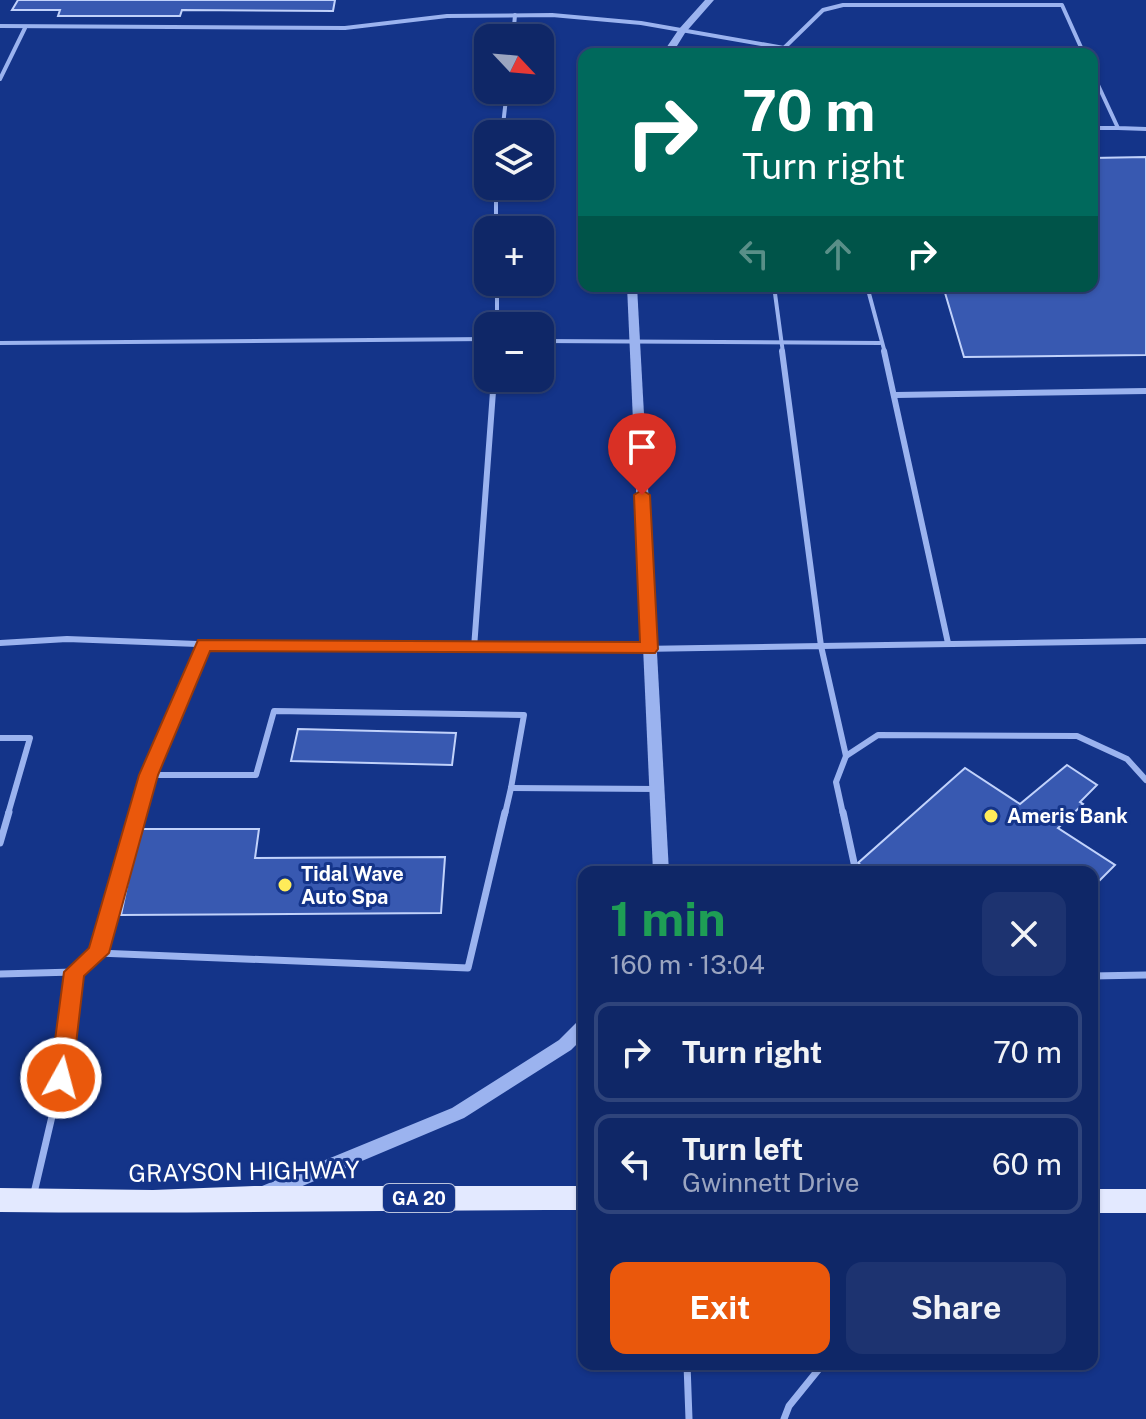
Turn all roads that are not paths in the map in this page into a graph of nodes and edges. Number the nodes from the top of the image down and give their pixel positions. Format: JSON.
{"nodes":[{"id":1,"x":710,"y":0,"type":"edge"},
{"id":2,"x":515,"y":15,"type":"junction"},
{"id":3,"x":514,"y":24,"type":"edge"},
{"id":4,"x":0,"y":26,"type":"edge"},
{"id":5,"x":25,"y":28,"type":"junction"},
{"id":6,"x":682,"y":31,"type":"junction"},
{"id":7,"x":671,"y":48,"type":"edge"},
{"id":8,"x":784,"y":48,"type":"joint"},
{"id":9,"x":1081,"y":48,"type":"edge"},
{"id":10,"x":0,"y":79,"type":"edge"},
{"id":11,"x":1098,"y":85,"type":"edge"},
{"id":12,"x":1098,"y":128,"type":"edge"},
{"id":13,"x":1118,"y":128,"type":"junction"},
{"id":14,"x":1146,"y":129,"type":"edge"},
{"id":15,"x":632,"y":292,"type":"edge"},
{"id":16,"x":775,"y":292,"type":"edge"},
{"id":17,"x":868,"y":292,"type":"edge"},
{"id":18,"x":474,"y":339,"type":"edge"},
{"id":19,"x":554,"y":341,"type":"edge"},
{"id":20,"x":635,"y":341,"type":"junction"},
{"id":21,"x":783,"y":342,"type":"junction"},
{"id":22,"x":0,"y":343,"type":"edge"},
{"id":23,"x":880,"y":343,"type":"junction"},
{"id":24,"x":1146,"y":391,"type":"edge"},
{"id":25,"x":493,"y":392,"type":"edge"},
{"id":26,"x":896,"y":395,"type":"junction"},
{"id":27,"x":1146,"y":641,"type":"edge"},
{"id":28,"x":0,"y":643,"type":"edge"},
{"id":29,"x":948,"y":643,"type":"junction"},
{"id":30,"x":204,"y":644,"type":"junction"},
{"id":31,"x":821,"y":646,"type":"junction"},
{"id":32,"x":474,"y":648,"type":"junction"},
{"id":33,"x":649,"y":649,"type":"junction"},
{"id":34,"x":0,"y":738,"type":"edge"},
{"id":35,"x":846,"y":756,"type":"junction"},
{"id":36,"x":149,"y":775,"type":"junction"},
{"id":37,"x":1146,"y":780,"type":"edge"},
{"id":38,"x":511,"y":788,"type":"junction"},
{"id":39,"x":657,"y":789,"type":"junction"},
{"id":40,"x":0,"y":843,"type":"edge"},
{"id":41,"x":660,"y":866,"type":"edge"},
{"id":42,"x":855,"y":866,"type":"edge"},
{"id":43,"x":98,"y":953,"type":"junction"},
{"id":44,"x":74,"y":972,"type":"junction"},
{"id":45,"x":0,"y":974,"type":"edge"},
{"id":46,"x":1146,"y":975,"type":"edge"},
{"id":47,"x":1098,"y":976,"type":"edge"},
{"id":48,"x":578,"y":1032,"type":"edge"},
{"id":49,"x":254,"y":1198,"type":"junction"},
{"id":50,"x":578,"y":1198,"type":"edge"},
{"id":51,"x":33,"y":1199,"type":"junction"},
{"id":52,"x":0,"y":1200,"type":"edge"},
{"id":53,"x":1098,"y":1201,"type":"edge"},
{"id":54,"x":1146,"y":1201,"type":"edge"},
{"id":55,"x":687,"y":1370,"type":"edge"},
{"id":56,"x":818,"y":1370,"type":"edge"},
{"id":57,"x":689,"y":1419,"type":"edge"},
{"id":58,"x":784,"y":1419,"type":"edge"}],
"edges":[{"from":1,"to":6,"type":"street"},
{"from":2,"to":3,"type":"lane"},
{"from":2,"to":5,"type":"lane"},
{"from":2,"to":6,"type":"lane"},
{"from":4,"to":5,"type":"lane"},
{"from":5,"to":10,"type":"lane"},
{"from":6,"to":7,"type":"street"},
{"from":6,"to":8,"type":"lane"},
{"from":8,"to":9,"type":"lane"},
{"from":11,"to":13,"type":"lane"},
{"from":12,"to":13,"type":"lane"},
{"from":13,"to":14,"type":"lane"},
{"from":15,"to":20,"type":"street"},
{"from":16,"to":21,"type":"lane"},
{"from":17,"to":23,"type":"lane"},
{"from":18,"to":22,"type":"lane"},
{"from":19,"to":20,"type":"lane"},
{"from":20,"to":21,"type":"lane"},
{"from":20,"to":33,"type":"street"},
{"from":21,"to":23,"type":"lane"},
{"from":21,"to":31,"type":"lane"},
{"from":23,"to":26,"type":"lane"},
{"from":24,"to":26,"type":"lane"},
{"from":25,"to":32,"type":"lane"},
{"from":26,"to":29,"type":"lane"},
{"from":27,"to":29,"type":"lane"},
{"from":28,"to":30,"type":"lane"},
{"from":29,"to":31,"type":"lane"},
{"from":30,"to":32,"type":"lane"},
{"from":30,"to":36,"type":"lane"},
{"from":31,"to":33,"type":"lane"},
{"from":31,"to":35,"type":"lane"},
{"from":32,"to":33,"type":"lane"},
{"from":33,"to":39,"type":"street"},
{"from":34,"to":40,"type":"lane"},
{"from":35,"to":37,"type":"lane"},
{"from":35,"to":42,"type":"lane"},
{"from":36,"to":38,"type":"lane"},
{"from":36,"to":43,"type":"lane"},
{"from":38,"to":39,"type":"lane"},
{"from":38,"to":43,"type":"lane"},
{"from":39,"to":41,"type":"street"},
{"from":43,"to":44,"type":"lane"},
{"from":44,"to":45,"type":"lane"},
{"from":44,"to":51,"type":"lane"},
{"from":46,"to":47,"type":"lane"},
{"from":48,"to":49,"type":"street"},
{"from":49,"to":50,"type":"main road","name":"GRAYSON HIGHWAY","number":"GA 20"},
{"from":49,"to":51,"type":"main road","name":"GRAYSON HIGHWAY","number":"GA 20"},
{"from":51,"to":52,"type":"main road","name":"GRAYSON HIGHWAY","number":"GA 20"},
{"from":53,"to":54,"type":"main road"},
{"from":55,"to":57,"type":"lane"},
{"from":56,"to":58,"type":"lane"}]}
